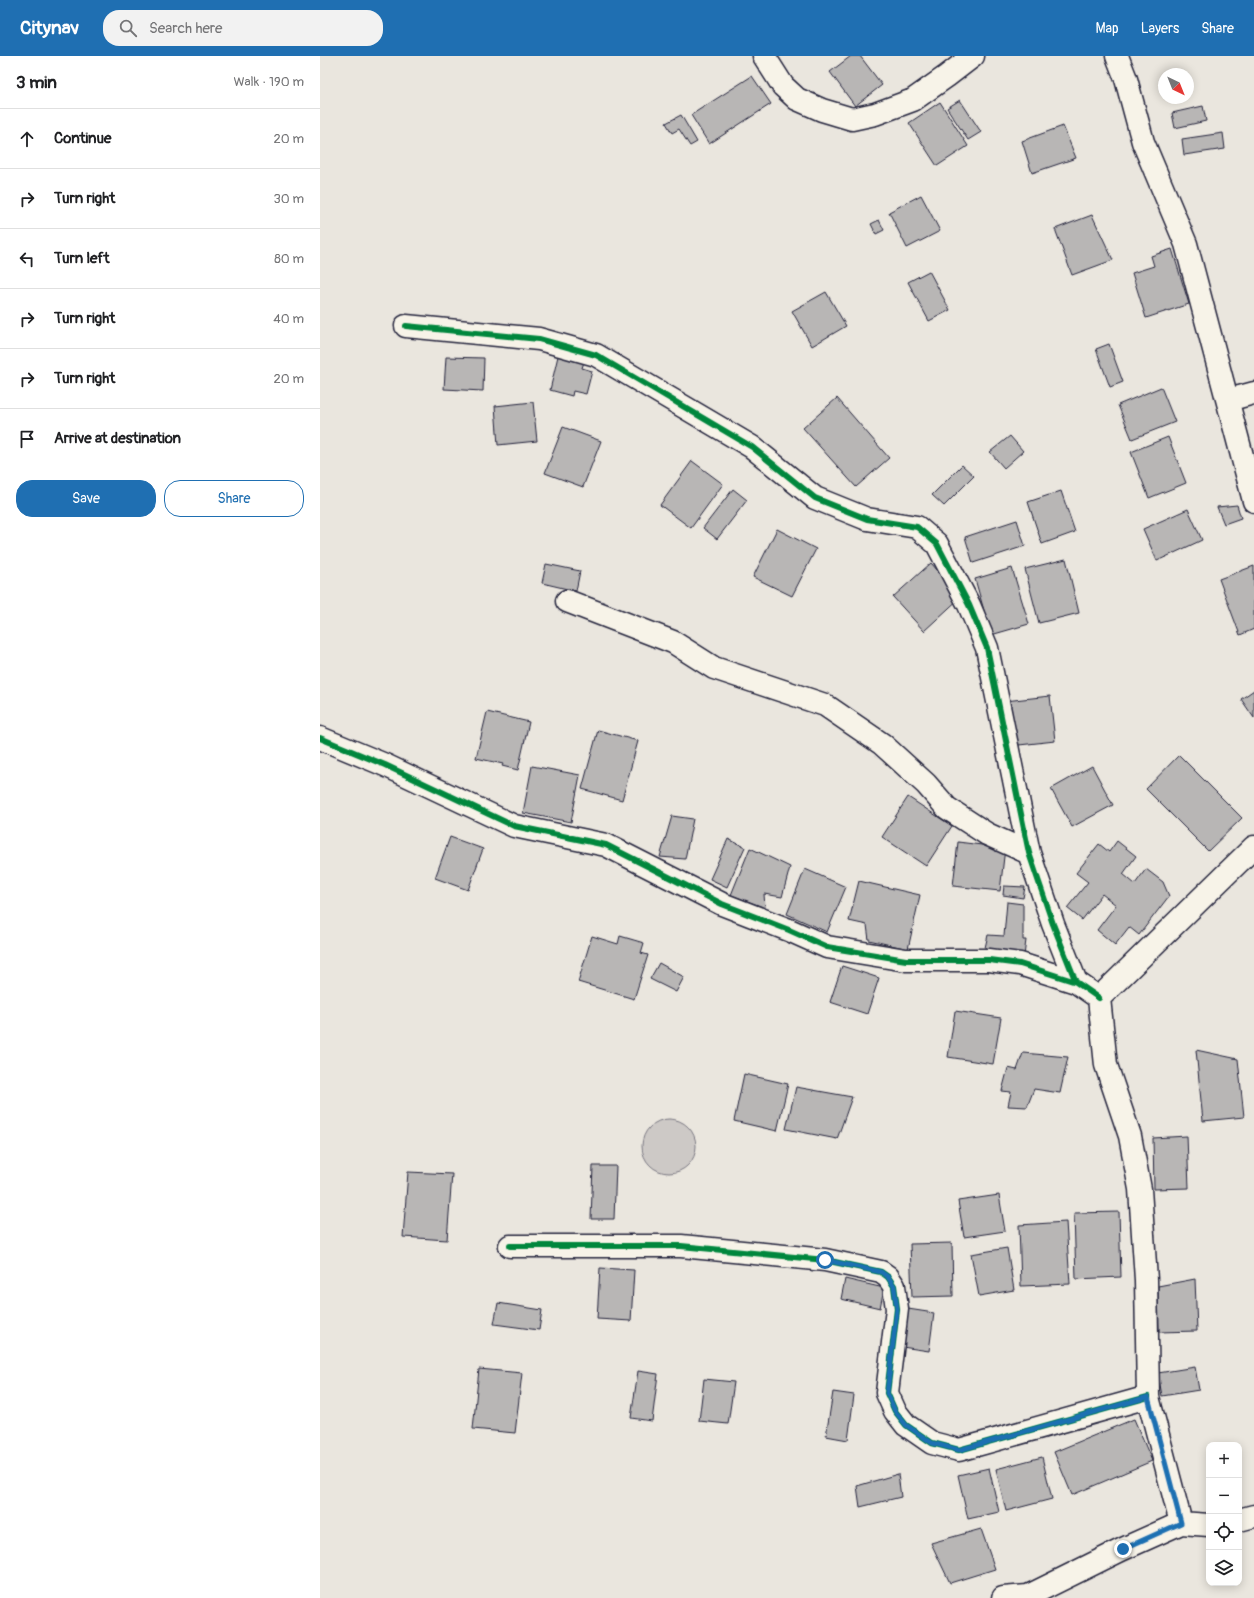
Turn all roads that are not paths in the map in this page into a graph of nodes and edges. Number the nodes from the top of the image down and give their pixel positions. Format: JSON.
{"nodes":[{"id":1,"x":764,"y":56,"type":"edge"},
{"id":2,"x":973,"y":56,"type":"edge"},
{"id":3,"x":1116,"y":56,"type":"edge"},
{"id":4,"x":406,"y":326,"type":"dead end"},
{"id":5,"x":1254,"y":393,"type":"edge"},
{"id":6,"x":1228,"y":400,"type":"junction"},
{"id":7,"x":1254,"y":501,"type":"edge"},
{"id":8,"x":567,"y":601,"type":"dead end"},
{"id":9,"x":320,"y":738,"type":"edge"},
{"id":10,"x":1254,"y":846,"type":"edge"},
{"id":11,"x":1028,"y":853,"type":"junction"},
{"id":12,"x":1076,"y":982,"type":"junction"},
{"id":13,"x":1099,"y":998,"type":"junction"},
{"id":14,"x":510,"y":1246,"type":"dead end"},
{"id":15,"x":1148,"y":1397,"type":"junction"},
{"id":16,"x":1254,"y":1516,"type":"edge"},
{"id":17,"x":1242,"y":1519,"type":"edge"},
{"id":18,"x":1181,"y":1523,"type":"junction"},
{"id":19,"x":1206,"y":1525,"type":"edge"},
{"id":20,"x":1003,"y":1598,"type":"edge"}],
"edges":[{"from":1,"to":2,"type":"street"},
{"from":3,"to":6,"type":"street"},
{"from":4,"to":11,"type":"street"},
{"from":5,"to":6,"type":"street"},
{"from":6,"to":7,"type":"street"},
{"from":8,"to":11,"type":"street"},
{"from":9,"to":12,"type":"street"},
{"from":10,"to":13,"type":"street"},
{"from":11,"to":12,"type":"street"},
{"from":12,"to":13,"type":"street"},
{"from":13,"to":15,"type":"street"},
{"from":14,"to":15,"type":"street"},
{"from":15,"to":18,"type":"street"},
{"from":16,"to":17,"type":"street"},
{"from":18,"to":19,"type":"street"},
{"from":18,"to":20,"type":"street"}]}
